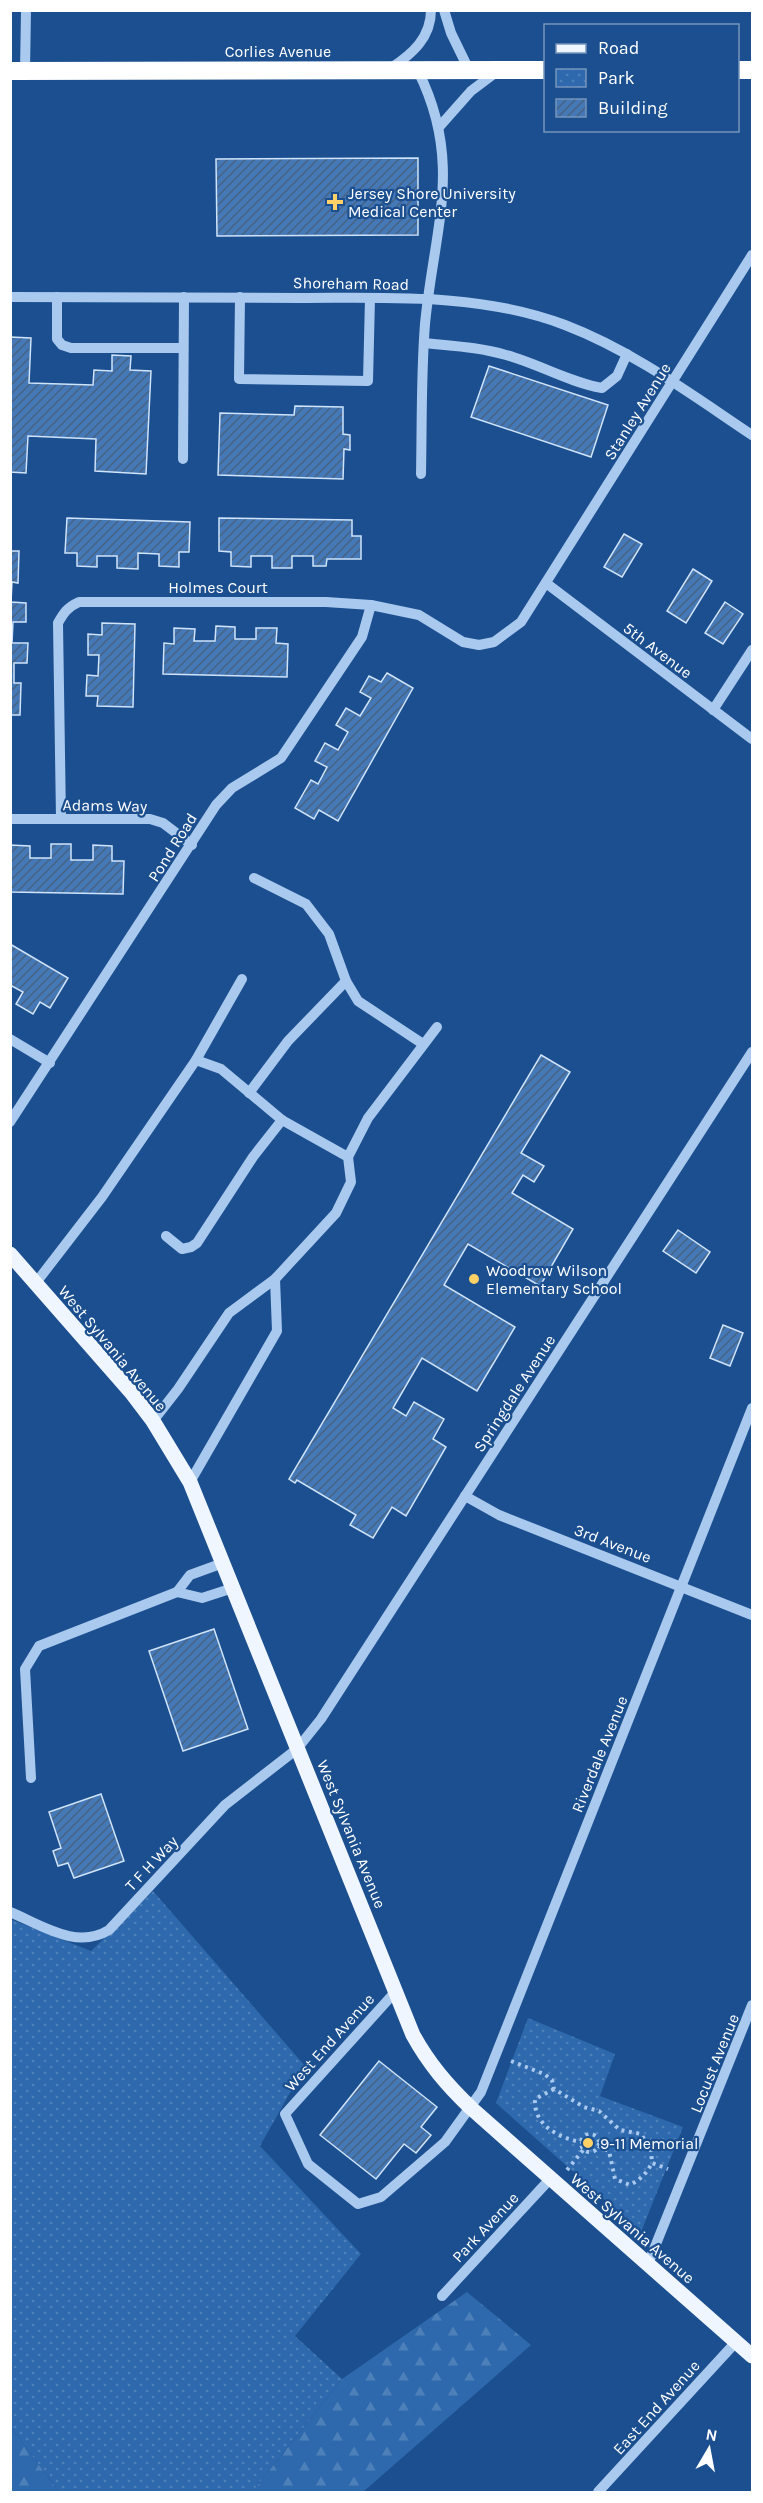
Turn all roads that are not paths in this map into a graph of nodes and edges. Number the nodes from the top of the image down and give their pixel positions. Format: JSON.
{"nodes":[{"id":1,"x":26,"y":10,"type":"edge"},
{"id":2,"x":431,"y":10,"type":"edge"},
{"id":3,"x":444,"y":10,"type":"edge"},
{"id":4,"x":469,"y":70,"type":"junction"},
{"id":5,"x":500,"y":70,"type":"junction"},
{"id":6,"x":544,"y":70,"type":"edge"},
{"id":7,"x":18,"y":71,"type":"edge"},
{"id":8,"x":387,"y":71,"type":"junction"},
{"id":9,"x":418,"y":71,"type":"junction"},
{"id":10,"x":440,"y":126,"type":"junction"},
{"id":11,"x":753,"y":255,"type":"edge"},
{"id":12,"x":10,"y":297,"type":"edge"},
{"id":13,"x":57,"y":297,"type":"junction"},
{"id":14,"x":184,"y":297,"type":"junction"},
{"id":15,"x":240,"y":297,"type":"junction"},
{"id":16,"x":370,"y":298,"type":"junction"},
{"id":17,"x":428,"y":299,"type":"junction"},
{"id":18,"x":424,"y":343,"type":"junction"},
{"id":19,"x":182,"y":348,"type":"junction"},
{"id":20,"x":627,"y":354,"type":"junction"},
{"id":21,"x":673,"y":383,"type":"junction"},
{"id":22,"x":753,"y":435,"type":"edge"},
{"id":23,"x":183,"y":459,"type":"dead end"},
{"id":24,"x":421,"y":474,"type":"dead end"},
{"id":25,"x":546,"y":583,"type":"junction"},
{"id":26,"x":371,"y":605,"type":"junction"},
{"id":27,"x":753,"y":650,"type":"edge"},
{"id":28,"x":713,"y":710,"type":"junction"},
{"id":29,"x":753,"y":739,"type":"edge"},
{"id":30,"x":10,"y":819,"type":"edge"},
{"id":31,"x":61,"y":819,"type":"junction"},
{"id":32,"x":192,"y":845,"type":"junction"},
{"id":33,"x":254,"y":878,"type":"dead end"},
{"id":34,"x":242,"y":979,"type":"dead end"},
{"id":35,"x":346,"y":981,"type":"junction"},
{"id":36,"x":436,"y":1027,"type":"dead end"},
{"id":37,"x":10,"y":1039,"type":"edge"},
{"id":38,"x":423,"y":1044,"type":"junction"},
{"id":39,"x":753,"y":1052,"type":"edge"},
{"id":40,"x":196,"y":1060,"type":"junction"},
{"id":41,"x":50,"y":1063,"type":"junction"},
{"id":42,"x":249,"y":1093,"type":"junction"},
{"id":43,"x":282,"y":1120,"type":"junction"},
{"id":44,"x":10,"y":1122,"type":"edge"},
{"id":45,"x":348,"y":1157,"type":"junction"},
{"id":46,"x":166,"y":1236,"type":"dead end"},
{"id":47,"x":10,"y":1254,"type":"edge"},
{"id":48,"x":275,"y":1279,"type":"junction"},
{"id":49,"x":36,"y":1284,"type":"junction"},
{"id":50,"x":753,"y":1408,"type":"edge"},
{"id":51,"x":153,"y":1421,"type":"junction"},
{"id":52,"x":190,"y":1482,"type":"junction"},
{"id":53,"x":465,"y":1496,"type":"junction"},
{"id":54,"x":223,"y":1563,"type":"junction"},
{"id":55,"x":682,"y":1587,"type":"junction"},
{"id":56,"x":233,"y":1588,"type":"junction"},
{"id":57,"x":177,"y":1592,"type":"junction"},
{"id":58,"x":753,"y":1615,"type":"edge"},
{"id":59,"x":297,"y":1749,"type":"junction"},
{"id":60,"x":31,"y":1778,"type":"dead end"},
{"id":61,"x":10,"y":1912,"type":"edge"},
{"id":62,"x":396,"y":1991,"type":"junction"},
{"id":63,"x":753,"y":2006,"type":"edge"},
{"id":64,"x":471,"y":2108,"type":"junction"},
{"id":65,"x":285,"y":2114,"type":"joint"},
{"id":66,"x":550,"y":2179,"type":"junction"},
{"id":67,"x":648,"y":2264,"type":"junction"},
{"id":68,"x":442,"y":2295,"type":"dead end"},
{"id":69,"x":736,"y":2342,"type":"junction"},
{"id":70,"x":753,"y":2356,"type":"edge"},
{"id":71,"x":598,"y":2493,"type":"edge"}],
"edges":[{"from":1,"to":7,"type":"street"},
{"from":2,"to":8,"type":"street"},
{"from":3,"to":4,"type":"street"},
{"from":4,"to":5,"type":"highway","name":"Corlies Avenue"},
{"from":4,"to":9,"type":"highway","name":"Corlies Avenue"},
{"from":5,"to":6,"type":"highway","name":"Corlies Avenue"},
{"from":5,"to":10,"type":"street"},
{"from":7,"to":8,"type":"highway","name":"Corlies Avenue"},
{"from":8,"to":9,"type":"highway","name":"Corlies Avenue"},
{"from":9,"to":10,"type":"street"},
{"from":10,"to":17,"type":"street"},
{"from":11,"to":21,"type":"street","name":"Stanley Avenue"},
{"from":12,"to":13,"type":"street","name":"Shoreham Road"},
{"from":13,"to":14,"type":"street","name":"Shoreham Road"},
{"from":13,"to":19,"type":"street"},
{"from":14,"to":15,"type":"street","name":"Shoreham Road"},
{"from":14,"to":19,"type":"street"},
{"from":15,"to":16,"type":"street","name":"Shoreham Road"},
{"from":15,"to":16,"type":"street"},
{"from":16,"to":17,"type":"street","name":"Shoreham Road"},
{"from":17,"to":18,"type":"street"},
{"from":17,"to":20,"type":"street","name":"Shoreham Road"},
{"from":18,"to":20,"type":"street"},
{"from":18,"to":24,"type":"street"},
{"from":19,"to":23,"type":"street"},
{"from":20,"to":21,"type":"street","name":"Shoreham Road"},
{"from":21,"to":22,"type":"street","name":"Shoreham Road"},
{"from":21,"to":25,"type":"street","name":"Stanley Avenue"},
{"from":25,"to":26,"type":"street","name":"Holmes Court"},
{"from":25,"to":28,"type":"street","name":"5th Avenue"},
{"from":26,"to":31,"type":"street","name":"Holmes Court"},
{"from":26,"to":32,"type":"street","name":"Pond Road"},
{"from":27,"to":28,"type":"street"},
{"from":28,"to":29,"type":"street","name":"5th Avenue"},
{"from":30,"to":31,"type":"street","name":"Adams Way"},
{"from":31,"to":32,"type":"street","name":"Adams Way"},
{"from":32,"to":41,"type":"street","name":"Pond Road"},
{"from":33,"to":35,"type":"street"},
{"from":34,"to":40,"type":"street"},
{"from":35,"to":38,"type":"street"},
{"from":35,"to":42,"type":"street"},
{"from":36,"to":38,"type":"street"},
{"from":37,"to":41,"type":"street"},
{"from":38,"to":45,"type":"street"},
{"from":39,"to":53,"type":"street","name":"Springdale Avenue"},
{"from":40,"to":42,"type":"street"},
{"from":40,"to":49,"type":"street"},
{"from":41,"to":44,"type":"street","name":"Pond Road"},
{"from":42,"to":43,"type":"street"},
{"from":43,"to":45,"type":"street"},
{"from":43,"to":46,"type":"street"},
{"from":45,"to":48,"type":"street"},
{"from":47,"to":49,"type":"main road","name":"West Sylvania Avenue"},
{"from":48,"to":51,"type":"street"},
{"from":48,"to":52,"type":"street"},
{"from":49,"to":51,"type":"main road","name":"West Sylvania Avenue"},
{"from":50,"to":55,"type":"street","name":"Riverdale Avenue"},
{"from":51,"to":52,"type":"main road","name":"West Sylvania Avenue"},
{"from":52,"to":54,"type":"main road","name":"West Sylvania Avenue"},
{"from":53,"to":55,"type":"street","name":"3rd Avenue"},
{"from":53,"to":59,"type":"street","name":"Springdale Avenue"},
{"from":54,"to":56,"type":"main road","name":"West Sylvania Avenue"},
{"from":54,"to":57,"type":"street"},
{"from":55,"to":58,"type":"street","name":"3rd Avenue"},
{"from":55,"to":64,"type":"street","name":"Riverdale Avenue"},
{"from":56,"to":57,"type":"street"},
{"from":56,"to":59,"type":"main road","name":"West Sylvania Avenue"},
{"from":57,"to":60,"type":"street"},
{"from":59,"to":61,"type":"street","name":"T F H Way"},
{"from":59,"to":62,"type":"main road","name":"West Sylvania Avenue"},
{"from":62,"to":64,"type":"main road","name":"West Sylvania Avenue"},
{"from":62,"to":65,"type":"street","name":"West End Avenue"},
{"from":63,"to":67,"type":"street","name":"Locust Avenue"},
{"from":64,"to":65,"type":"street","name":"Riverdale Avenue"},
{"from":64,"to":66,"type":"main road","name":"West Sylvania Avenue"},
{"from":66,"to":67,"type":"main road","name":"West Sylvania Avenue"},
{"from":66,"to":68,"type":"street","name":"Park Avenue"},
{"from":67,"to":69,"type":"main road","name":"West Sylvania Avenue"},
{"from":69,"to":70,"type":"main road","name":"West Sylvania Avenue"},
{"from":69,"to":71,"type":"street","name":"East End Avenue"}]}
